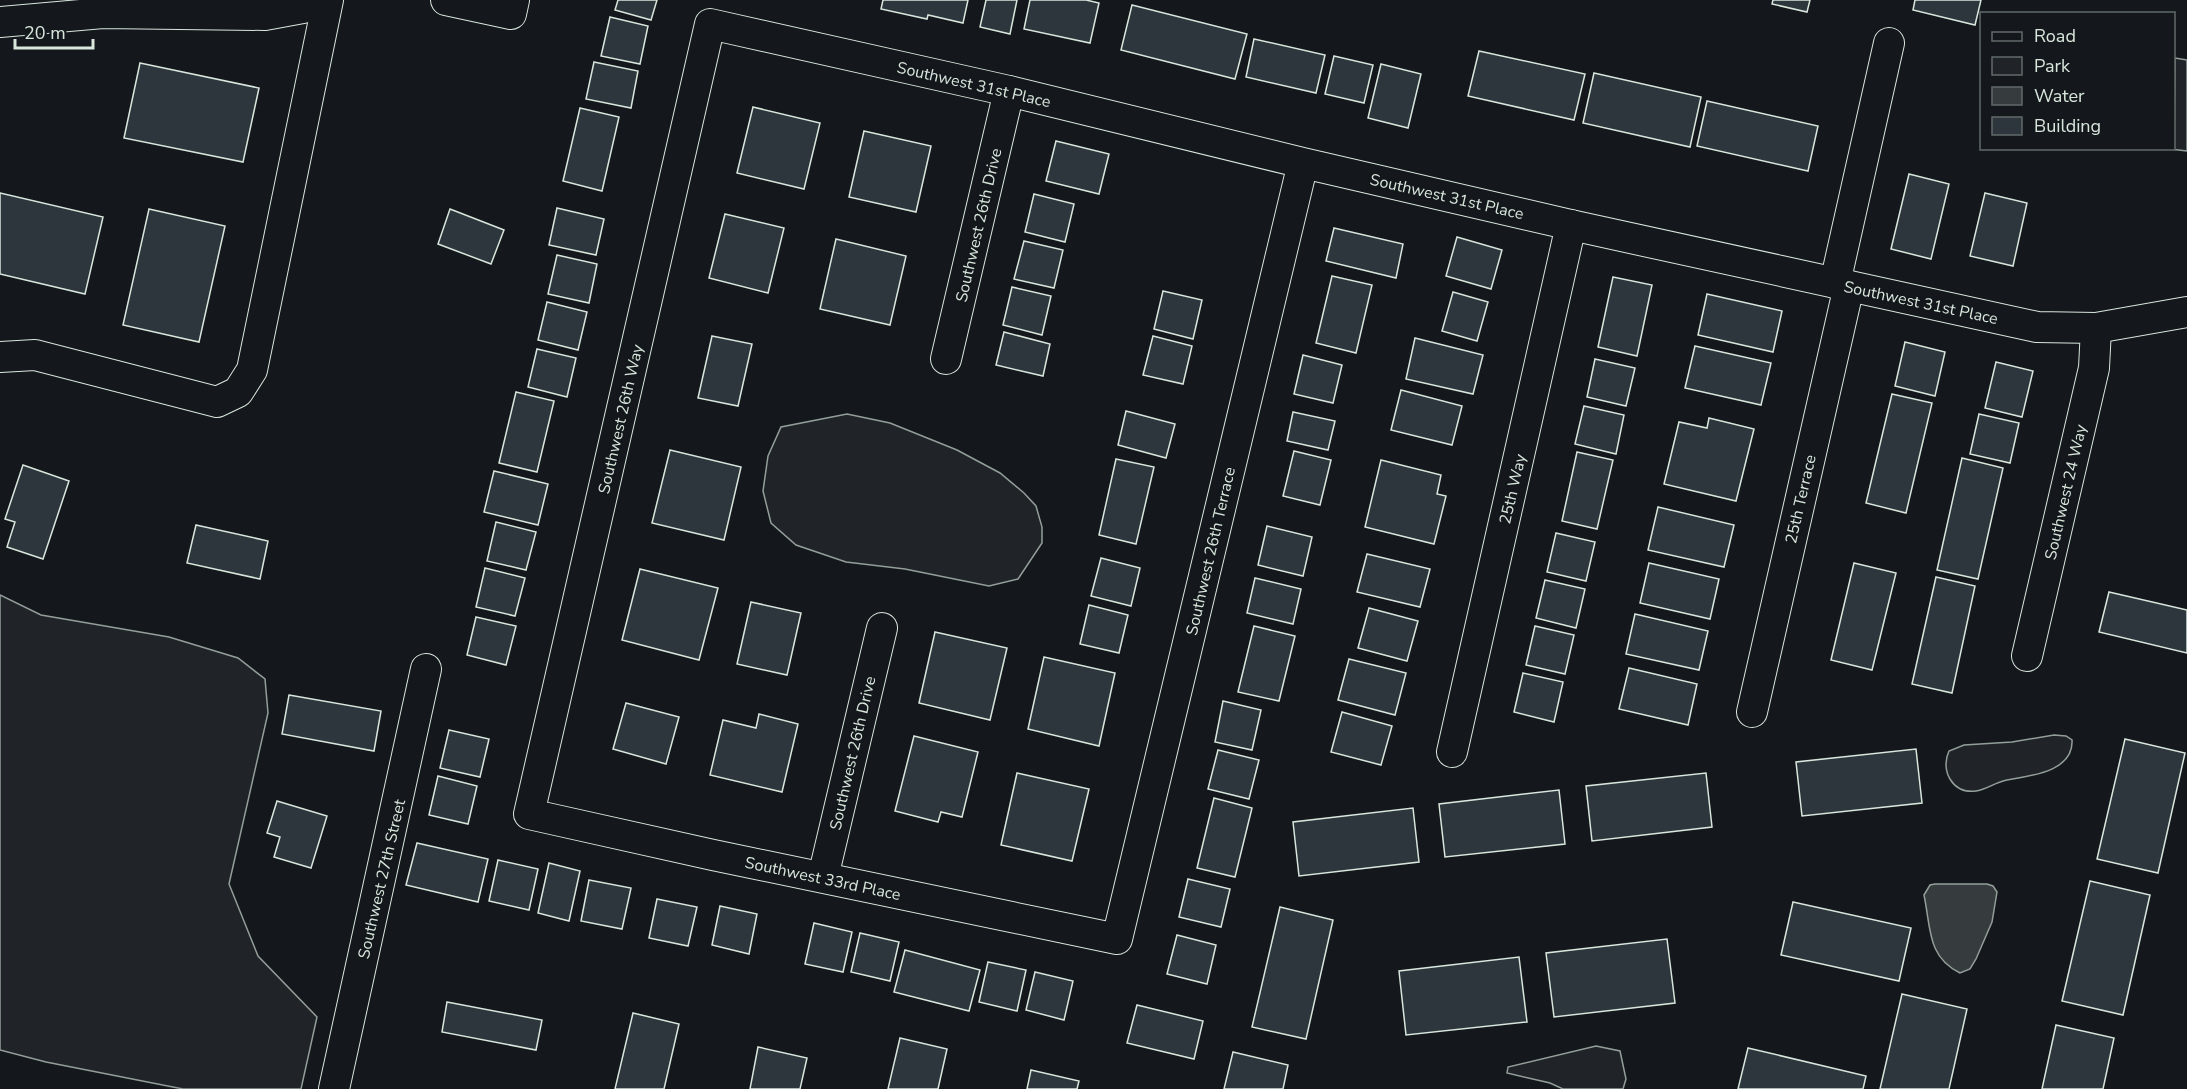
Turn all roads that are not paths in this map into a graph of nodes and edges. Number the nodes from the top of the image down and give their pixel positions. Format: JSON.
{"nodes":[{"id":1,"x":320,"y":0,"type":"edge"},
{"id":2,"x":328,"y":0,"type":"edge"},
{"id":3,"x":446,"y":0,"type":"edge"},
{"id":4,"x":514,"y":0,"type":"edge"},
{"id":5,"x":0,"y":22,"type":"edge"},
{"id":6,"x":710,"y":24,"type":"joint"},
{"id":7,"x":1889,"y":43,"type":"dead end"},
{"id":8,"x":1009,"y":92,"type":"junction"},
{"id":9,"x":1303,"y":163,"type":"junction"},
{"id":10,"x":1571,"y":225,"type":"junction"},
{"id":11,"x":1842,"y":284,"type":"junction"},
{"id":12,"x":2187,"y":312,"type":"edge"},
{"id":13,"x":2096,"y":328,"type":"junction"},
{"id":14,"x":0,"y":357,"type":"edge"},
{"id":15,"x":946,"y":359,"type":"dead end"},
{"id":16,"x":882,"y":628,"type":"dead end"},
{"id":17,"x":2027,"y":656,"type":"dead end"},
{"id":18,"x":426,"y":669,"type":"dead end"},
{"id":19,"x":1752,"y":712,"type":"dead end"},
{"id":20,"x":1452,"y":752,"type":"dead end"},
{"id":21,"x":529,"y":814,"type":"joint"},
{"id":22,"x":823,"y":877,"type":"junction"},
{"id":23,"x":1117,"y":939,"type":"joint"},
{"id":24,"x":334,"y":1089,"type":"edge"}],
"edges":[{"from":1,"to":5,"type":"street"},
{"from":2,"to":14,"type":"street"},
{"from":3,"to":4,"type":"street"},
{"from":6,"to":8,"type":"street","name":"Southwest 31st Place"},
{"from":6,"to":21,"type":"street","name":"Southwest 26th Way"},
{"from":7,"to":11,"type":"street","name":"25th Terrace"},
{"from":8,"to":9,"type":"street","name":"Southwest 31st Place"},
{"from":8,"to":15,"type":"street","name":"Southwest 26th Drive"},
{"from":9,"to":10,"type":"street","name":"Southwest 31st Place"},
{"from":9,"to":23,"type":"street","name":"Southwest 26th Terrace"},
{"from":10,"to":11,"type":"street","name":"Southwest 31st Place"},
{"from":10,"to":20,"type":"street","name":"25th Way"},
{"from":11,"to":13,"type":"street","name":"Southwest 31st Place"},
{"from":11,"to":19,"type":"street","name":"25th Terrace"},
{"from":12,"to":13,"type":"street","name":"Southwest 31st Place"},
{"from":13,"to":17,"type":"street","name":"Southwest 24 Way"},
{"from":16,"to":22,"type":"street","name":"Southwest 26th Drive"},
{"from":18,"to":24,"type":"street","name":"Southwest 27th Street"},
{"from":21,"to":22,"type":"street","name":"Southwest 33rd Place"},
{"from":22,"to":23,"type":"street","name":"Southwest 33rd Place"}]}
